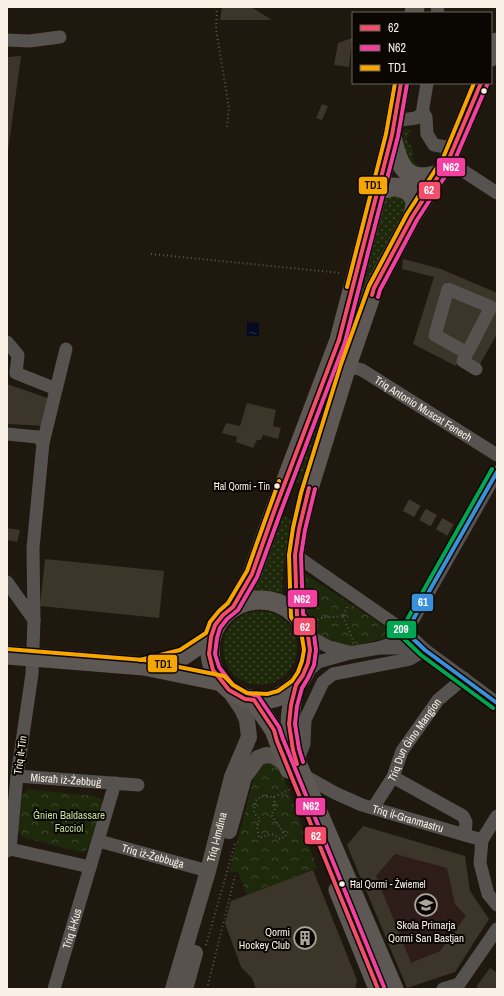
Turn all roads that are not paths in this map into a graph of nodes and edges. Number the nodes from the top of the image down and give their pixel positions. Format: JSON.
{"nodes":[{"id":1,"x":60,"y":37,"type":"dead end"},
{"id":2,"x":7,"y":40,"type":"edge"},
{"id":3,"x":497,"y":42,"type":"edge"},
{"id":4,"x":492,"y":55,"type":"edge"},
{"id":5,"x":401,"y":84,"type":"edge"},
{"id":6,"x":427,"y":84,"type":"edge"},
{"id":7,"x":481,"y":84,"type":"edge"},
{"id":8,"x":422,"y":112,"type":"junction"},
{"id":9,"x":393,"y":128,"type":"junction"},
{"id":10,"x":447,"y":161,"type":"junction"},
{"id":11,"x":378,"y":191,"type":"junction"},
{"id":12,"x":497,"y":193,"type":"edge"},
{"id":13,"x":412,"y":217,"type":"junction"},
{"id":14,"x":7,"y":342,"type":"edge"},
{"id":15,"x":66,"y":349,"type":"dead end"},
{"id":16,"x":467,"y":352,"type":"junction"},
{"id":17,"x":347,"y":366,"type":"junction"},
{"id":18,"x":476,"y":369,"type":"dead end"},
{"id":19,"x":56,"y":389,"type":"junction"},
{"id":20,"x":7,"y":434,"type":"edge"},
{"id":21,"x":43,"y":443,"type":"junction"},
{"id":22,"x":497,"y":455,"type":"edge"},
{"id":23,"x":497,"y":472,"type":"edge"},
{"id":24,"x":295,"y":555,"type":"junction"},
{"id":25,"x":7,"y":582,"type":"edge"},
{"id":26,"x":233,"y":607,"type":"junction"},
{"id":27,"x":34,"y":620,"type":"junction"},
{"id":28,"x":303,"y":626,"type":"junction"},
{"id":29,"x":406,"y":632,"type":"junction"},
{"id":30,"x":211,"y":637,"type":"junction"},
{"id":31,"x":379,"y":648,"type":"junction"},
{"id":32,"x":425,"y":650,"type":"junction"},
{"id":33,"x":352,"y":652,"type":"junction"},
{"id":34,"x":7,"y":655,"type":"edge"},
{"id":35,"x":33,"y":658,"type":"junction"},
{"id":36,"x":144,"y":666,"type":"junction"},
{"id":37,"x":464,"y":678,"type":"junction"},
{"id":38,"x":299,"y":680,"type":"junction"},
{"id":39,"x":226,"y":686,"type":"junction"},
{"id":40,"x":254,"y":700,"type":"junction"},
{"id":41,"x":497,"y":703,"type":"edge"},
{"id":42,"x":295,"y":772,"type":"junction"},
{"id":43,"x":17,"y":776,"type":"junction"},
{"id":44,"x":393,"y":777,"type":"junction"},
{"id":45,"x":115,"y":783,"type":"junction"},
{"id":46,"x":138,"y":785,"type":"dead end"},
{"id":47,"x":334,"y":793,"type":"junction"},
{"id":48,"x":315,"y":805,"type":"junction"},
{"id":49,"x":373,"y":808,"type":"junction"},
{"id":50,"x":497,"y":816,"type":"edge"},
{"id":51,"x":465,"y":835,"type":"junction"},
{"id":52,"x":482,"y":840,"type":"junction"},
{"id":53,"x":99,"y":841,"type":"junction"},
{"id":54,"x":9,"y":850,"type":"edge"},
{"id":55,"x":90,"y":867,"type":"junction"},
{"id":56,"x":208,"y":871,"type":"junction"},
{"id":57,"x":497,"y":905,"type":"edge"},
{"id":58,"x":497,"y":929,"type":"edge"},
{"id":59,"x":460,"y":987,"type":"edge"},
{"id":60,"x":54,"y":989,"type":"edge"},
{"id":61,"x":173,"y":989,"type":"edge"},
{"id":62,"x":185,"y":989,"type":"edge"},
{"id":63,"x":378,"y":989,"type":"edge"},
{"id":64,"x":394,"y":989,"type":"edge"},
{"id":65,"x":443,"y":989,"type":"edge"}],
"edges":[{"from":1,"to":2,"type":"street"},
{"from":3,"to":4,"type":"highway"},
{"from":5,"to":9,"type":"highway"},
{"from":6,"to":8,"type":"street"},
{"from":7,"to":10,"type":"highway"},
{"from":8,"to":9,"type":"street"},
{"from":8,"to":10,"type":"street"},
{"from":9,"to":10,"type":"highway"},
{"from":9,"to":11,"type":"highway"},
{"from":10,"to":12,"type":"street"},
{"from":10,"to":13,"type":"highway"},
{"from":11,"to":13,"type":"highway"},
{"from":11,"to":26,"type":"highway"},
{"from":13,"to":17,"type":"highway"},
{"from":14,"to":19,"type":"street"},
{"from":15,"to":19,"type":"street","name":"Triq it-Tin"},
{"from":16,"to":16,"type":"street"},
{"from":16,"to":18,"type":"street"},
{"from":17,"to":22,"type":"street","name":"Triq Antonio Muscat Fenech"},
{"from":17,"to":24,"type":"highway"},
{"from":19,"to":21,"type":"street","name":"Triq it-Tin"},
{"from":20,"to":21,"type":"street"},
{"from":21,"to":27,"type":"street","name":"Triq it-Tin"},
{"from":23,"to":29,"type":"street"},
{"from":24,"to":28,"type":"highway"},
{"from":24,"to":29,"type":"street"},
{"from":25,"to":27,"type":"street"},
{"from":26,"to":28,"type":"highway"},
{"from":26,"to":30,"type":"highway"},
{"from":27,"to":35,"type":"street","name":"Triq it-Tin"},
{"from":28,"to":33,"type":"street"},
{"from":28,"to":38,"type":"highway"},
{"from":29,"to":31,"type":"street"},
{"from":29,"to":32,"type":"street"},
{"from":30,"to":36,"type":"highway"},
{"from":30,"to":39,"type":"highway"},
{"from":31,"to":32,"type":"street"},
{"from":31,"to":33,"type":"street"},
{"from":32,"to":37,"type":"street"},
{"from":32,"to":42,"type":"street"},
{"from":33,"to":38,"type":"street"},
{"from":34,"to":35,"type":"highway"},
{"from":35,"to":36,"type":"highway"},
{"from":35,"to":43,"type":"street","name":"Triq it-Tin"},
{"from":36,"to":39,"type":"highway"},
{"from":37,"to":41,"type":"street"},
{"from":37,"to":44,"type":"street","name":"Triq Dun Ġino Mangion"},
{"from":38,"to":40,"type":"highway"},
{"from":38,"to":42,"type":"highway"},
{"from":39,"to":40,"type":"highway"},
{"from":39,"to":56,"type":"main road","name":"Triq l-Imdina"},
{"from":40,"to":42,"type":"highway"},
{"from":42,"to":47,"type":"street","name":"Triq il-Granmastru"},
{"from":42,"to":48,"type":"highway"},
{"from":42,"to":62,"type":"main road","name":"Triq l-Imdina"},
{"from":42,"to":63,"type":"highway"},
{"from":43,"to":45,"type":"street","name":"Misraħ iż-Żebbuġ"},
{"from":43,"to":54,"type":"street","name":"Triq it-Tin"},
{"from":44,"to":49,"type":"street","name":"Triq Dun Ġino Mangion"},
{"from":44,"to":51,"type":"street"},
{"from":45,"to":46,"type":"street","name":"Misraħ iż-Żebbuġ"},
{"from":45,"to":53,"type":"street","name":"Misraħ iż-Żebbuġ"},
{"from":47,"to":48,"type":"street"},
{"from":47,"to":49,"type":"street","name":"Triq il-Granmastru"},
{"from":48,"to":64,"type":"highway"},
{"from":49,"to":51,"type":"street","name":"Triq il-Granmastru"},
{"from":50,"to":52,"type":"street"},
{"from":51,"to":52,"type":"street","name":"Triq il-Granmastru"},
{"from":52,"to":57,"type":"street"},
{"from":53,"to":55,"type":"street","name":"Misraħ iż-Żebbuġ"},
{"from":53,"to":56,"type":"street","name":"Triq iż-Żebbuġa"},
{"from":54,"to":55,"type":"street"},
{"from":55,"to":60,"type":"street","name":"Triq il-Kus"},
{"from":56,"to":61,"type":"main road","name":"Triq l-Imdina"},
{"from":58,"to":59,"type":"street"},
{"from":59,"to":65,"type":"street"}]}
